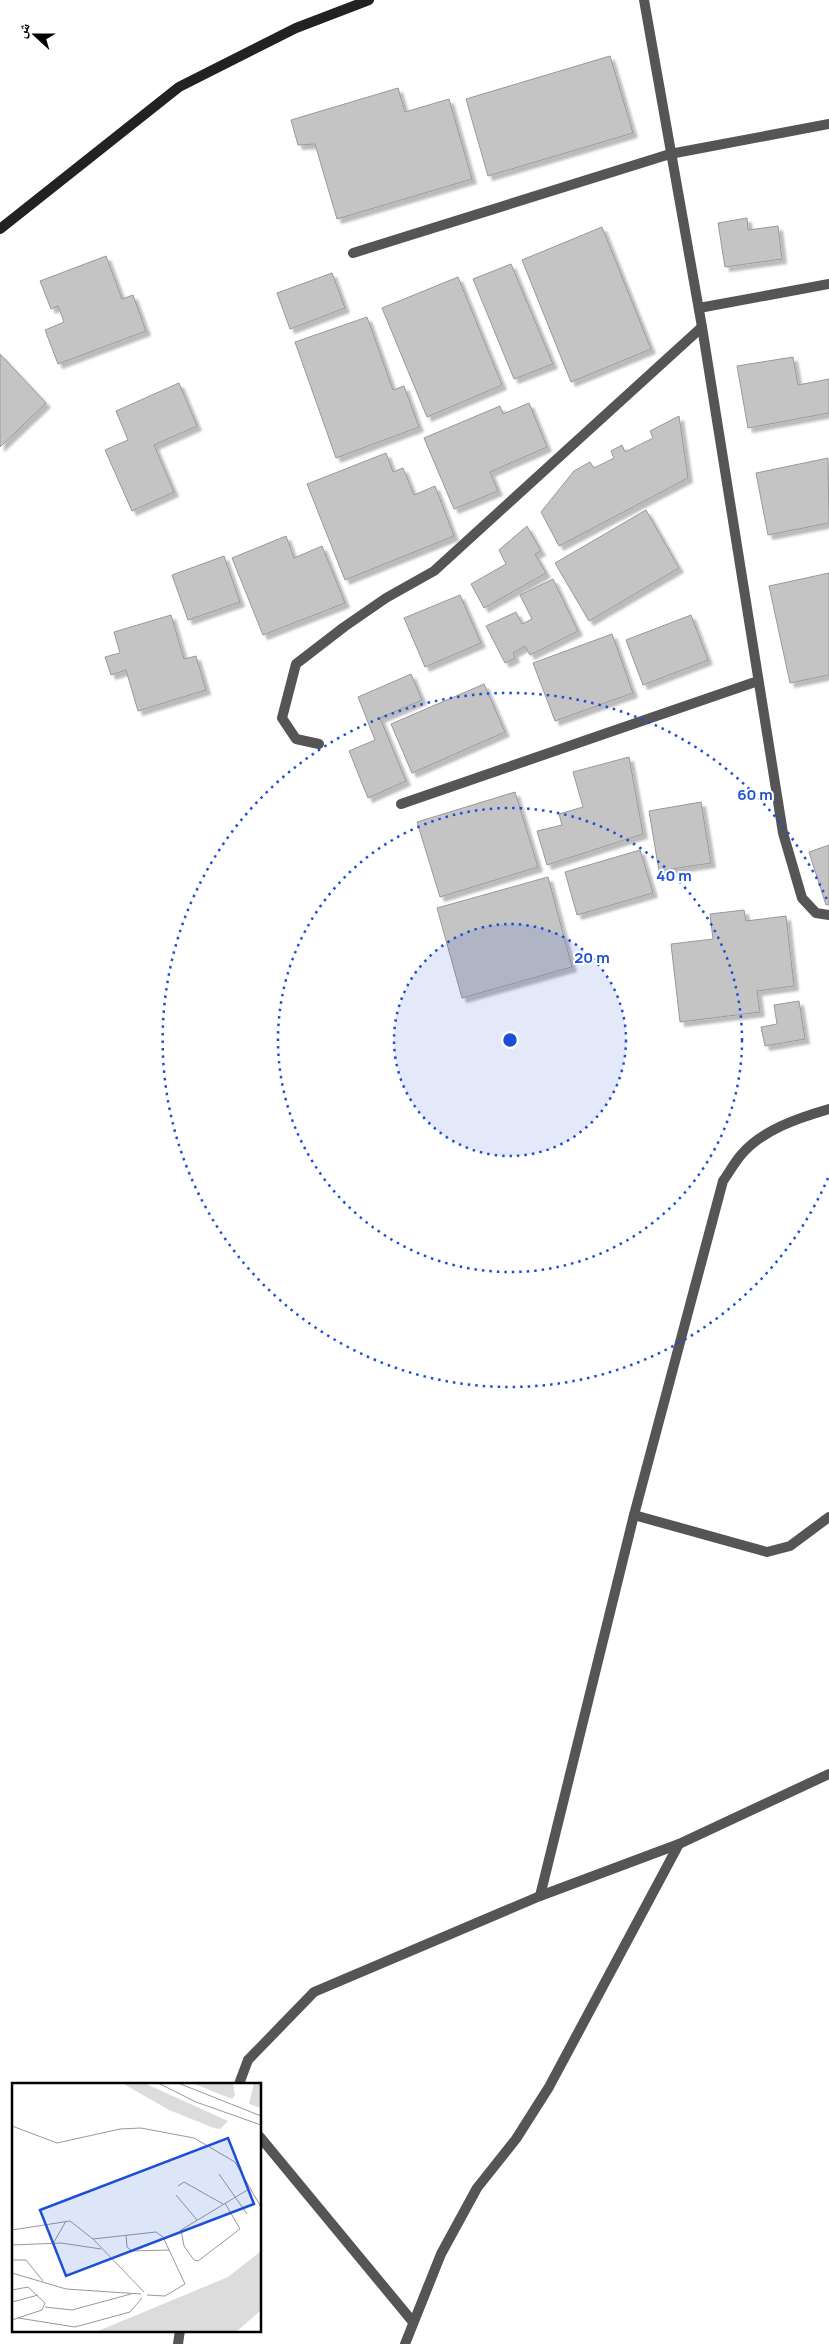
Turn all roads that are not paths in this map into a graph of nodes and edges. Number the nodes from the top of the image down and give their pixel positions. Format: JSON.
{"nodes":[{"id":1,"x":369,"y":0,"type":"edge"},
{"id":2,"x":644,"y":0,"type":"edge"},
{"id":3,"x":829,"y":124,"type":"edge"},
{"id":4,"x":670,"y":154,"type":"junction"},
{"id":5,"x":0,"y":229,"type":"edge"},
{"id":6,"x":353,"y":253,"type":"dead end"},
{"id":7,"x":829,"y":284,"type":"edge"},
{"id":8,"x":699,"y":308,"type":"junction"},
{"id":9,"x":702,"y":327,"type":"junction"},
{"id":10,"x":758,"y":681,"type":"junction"},
{"id":11,"x":319,"y":744,"type":"dead end"},
{"id":12,"x":401,"y":804,"type":"dead end"},
{"id":13,"x":829,"y":915,"type":"edge"},
{"id":14,"x":829,"y":1109,"type":"edge"},
{"id":15,"x":634,"y":1515,"type":"junction"},
{"id":16,"x":829,"y":1517,"type":"edge"},
{"id":17,"x":829,"y":1774,"type":"edge"},
{"id":18,"x":679,"y":1844,"type":"junction"},
{"id":19,"x":540,"y":1896,"type":"junction"},
{"id":20,"x":239,"y":2083,"type":"edge"},
{"id":21,"x":261,"y":2138,"type":"edge"},
{"id":22,"x":413,"y":2322,"type":"junction"},
{"id":23,"x":406,"y":2344,"type":"edge"}],
"edges":[{"from":1,"to":5,"type":"main road"},
{"from":2,"to":4,"type":"street"},
{"from":3,"to":4,"type":"street"},
{"from":4,"to":6,"type":"street"},
{"from":4,"to":8,"type":"street"},
{"from":7,"to":8,"type":"street"},
{"from":8,"to":9,"type":"street"},
{"from":9,"to":10,"type":"street"},
{"from":9,"to":11,"type":"street"},
{"from":10,"to":12,"type":"street"},
{"from":10,"to":13,"type":"street"},
{"from":14,"to":15,"type":"street"},
{"from":15,"to":16,"type":"street"},
{"from":15,"to":19,"type":"street"},
{"from":17,"to":18,"type":"street"},
{"from":18,"to":19,"type":"street"},
{"from":18,"to":22,"type":"street"},
{"from":19,"to":20,"type":"street"},
{"from":21,"to":22,"type":"street"},
{"from":22,"to":23,"type":"street"}]}
